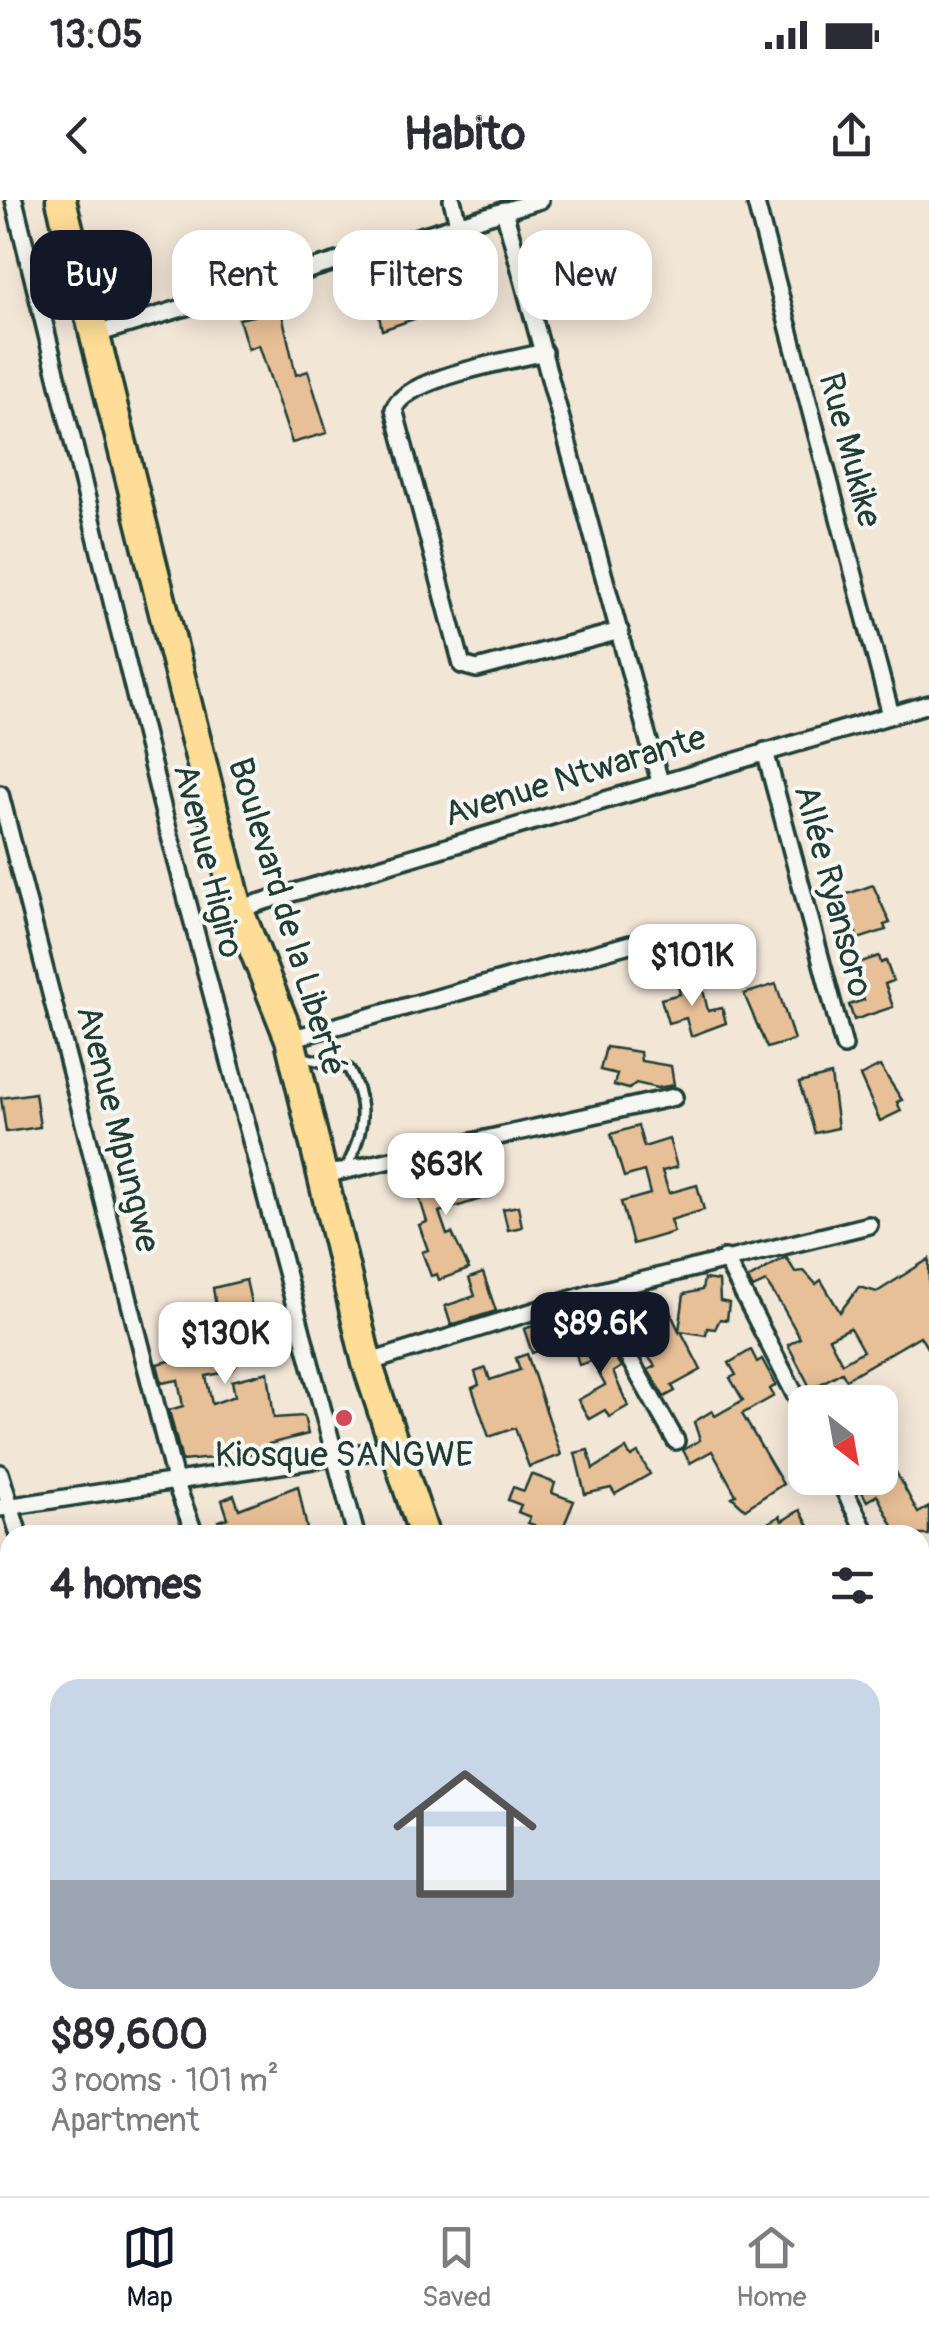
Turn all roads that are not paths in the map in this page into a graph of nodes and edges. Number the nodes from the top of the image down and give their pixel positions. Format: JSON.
{"nodes":[{"id":1,"x":14,"y":200,"type":"edge"},
{"id":2,"x":61,"y":200,"type":"edge"},
{"id":3,"x":452,"y":200,"type":"edge"},
{"id":4,"x":540,"y":200,"type":"edge"},
{"id":5,"x":755,"y":200,"type":"edge"},
{"id":6,"x":504,"y":210,"type":"junction"},
{"id":7,"x":458,"y":223,"type":"junction"},
{"id":8,"x":93,"y":335,"type":"junction"},
{"id":9,"x":544,"y":352,"type":"junction"},
{"id":10,"x":620,"y":631,"type":"junction"},
{"id":11,"x":929,"y":704,"type":"edge"},
{"id":12,"x":890,"y":715,"type":"junction"},
{"id":13,"x":765,"y":751,"type":"junction"},
{"id":14,"x":660,"y":782,"type":"junction"},
{"id":15,"x":0,"y":794,"type":"edge"},
{"id":16,"x":238,"y":908,"type":"junction"},
{"id":17,"x":630,"y":944,"type":"dead end"},
{"id":18,"x":844,"y":1046,"type":"dead end"},
{"id":19,"x":292,"y":1047,"type":"junction"},
{"id":20,"x":674,"y":1097,"type":"dead end"},
{"id":21,"x":332,"y":1174,"type":"junction"},
{"id":22,"x":869,"y":1225,"type":"dead end"},
{"id":23,"x":724,"y":1258,"type":"junction"},
{"id":24,"x":592,"y":1294,"type":"junction"},
{"id":25,"x":367,"y":1363,"type":"junction"},
{"id":26,"x":790,"y":1385,"type":"edge"},
{"id":27,"x":676,"y":1441,"type":"dead end"},
{"id":28,"x":392,"y":1448,"type":"junction"},
{"id":29,"x":332,"y":1458,"type":"junction"},
{"id":30,"x":0,"y":1473,"type":"edge"},
{"id":31,"x":176,"y":1484,"type":"junction"},
{"id":32,"x":847,"y":1495,"type":"edge"},
{"id":33,"x":5,"y":1508,"type":"edge"},
{"id":34,"x":191,"y":1525,"type":"edge"},
{"id":35,"x":353,"y":1525,"type":"edge"},
{"id":36,"x":420,"y":1525,"type":"edge"},
{"id":37,"x":862,"y":1525,"type":"edge"}],
"edges":[{"from":1,"to":29,"type":"street","name":"Avenue Higiro"},
{"from":2,"to":8,"type":"highway","name":"Boulevard de la Liberté"},
{"from":3,"to":7,"type":"street"},
{"from":4,"to":6,"type":"street"},
{"from":5,"to":12,"type":"street","name":"Rue Mukike"},
{"from":6,"to":7,"type":"street"},
{"from":6,"to":9,"type":"street"},
{"from":7,"to":8,"type":"street"},
{"from":8,"to":16,"type":"highway","name":"Boulevard de la Liberté"},
{"from":9,"to":10,"type":"street"},
{"from":9,"to":10,"type":"street"},
{"from":10,"to":14,"type":"street"},
{"from":11,"to":12,"type":"street","name":"Avenue Ntwarante"},
{"from":12,"to":13,"type":"street","name":"Avenue Ntwarante"},
{"from":13,"to":14,"type":"street","name":"Avenue Ntwarante"},
{"from":13,"to":18,"type":"street","name":"Allée Ryansoro"},
{"from":14,"to":16,"type":"street","name":"Avenue Ntwarante"},
{"from":15,"to":31,"type":"street","name":"Avenue Mpungwe"},
{"from":16,"to":19,"type":"highway","name":"Boulevard de la Liberté"},
{"from":17,"to":19,"type":"street"},
{"from":19,"to":21,"type":"highway","name":"Boulevard de la Liberté"},
{"from":19,"to":21,"type":"lane"},
{"from":20,"to":21,"type":"street"},
{"from":21,"to":25,"type":"highway","name":"Boulevard de la Liberté"},
{"from":22,"to":23,"type":"street"},
{"from":23,"to":24,"type":"street"},
{"from":23,"to":26,"type":"street"},
{"from":24,"to":25,"type":"street"},
{"from":24,"to":27,"type":"street"},
{"from":25,"to":28,"type":"highway","name":"Boulevard de la Liberté"},
{"from":28,"to":29,"type":"street"},
{"from":28,"to":36,"type":"highway","name":"Boulevard de la Liberté"},
{"from":29,"to":31,"type":"street"},
{"from":29,"to":35,"type":"street","name":"Avenue Higiro"},
{"from":30,"to":33,"type":"street"},
{"from":31,"to":33,"type":"street"},
{"from":31,"to":34,"type":"street","name":"Avenue Mpungwe"},
{"from":32,"to":37,"type":"street"}]}
